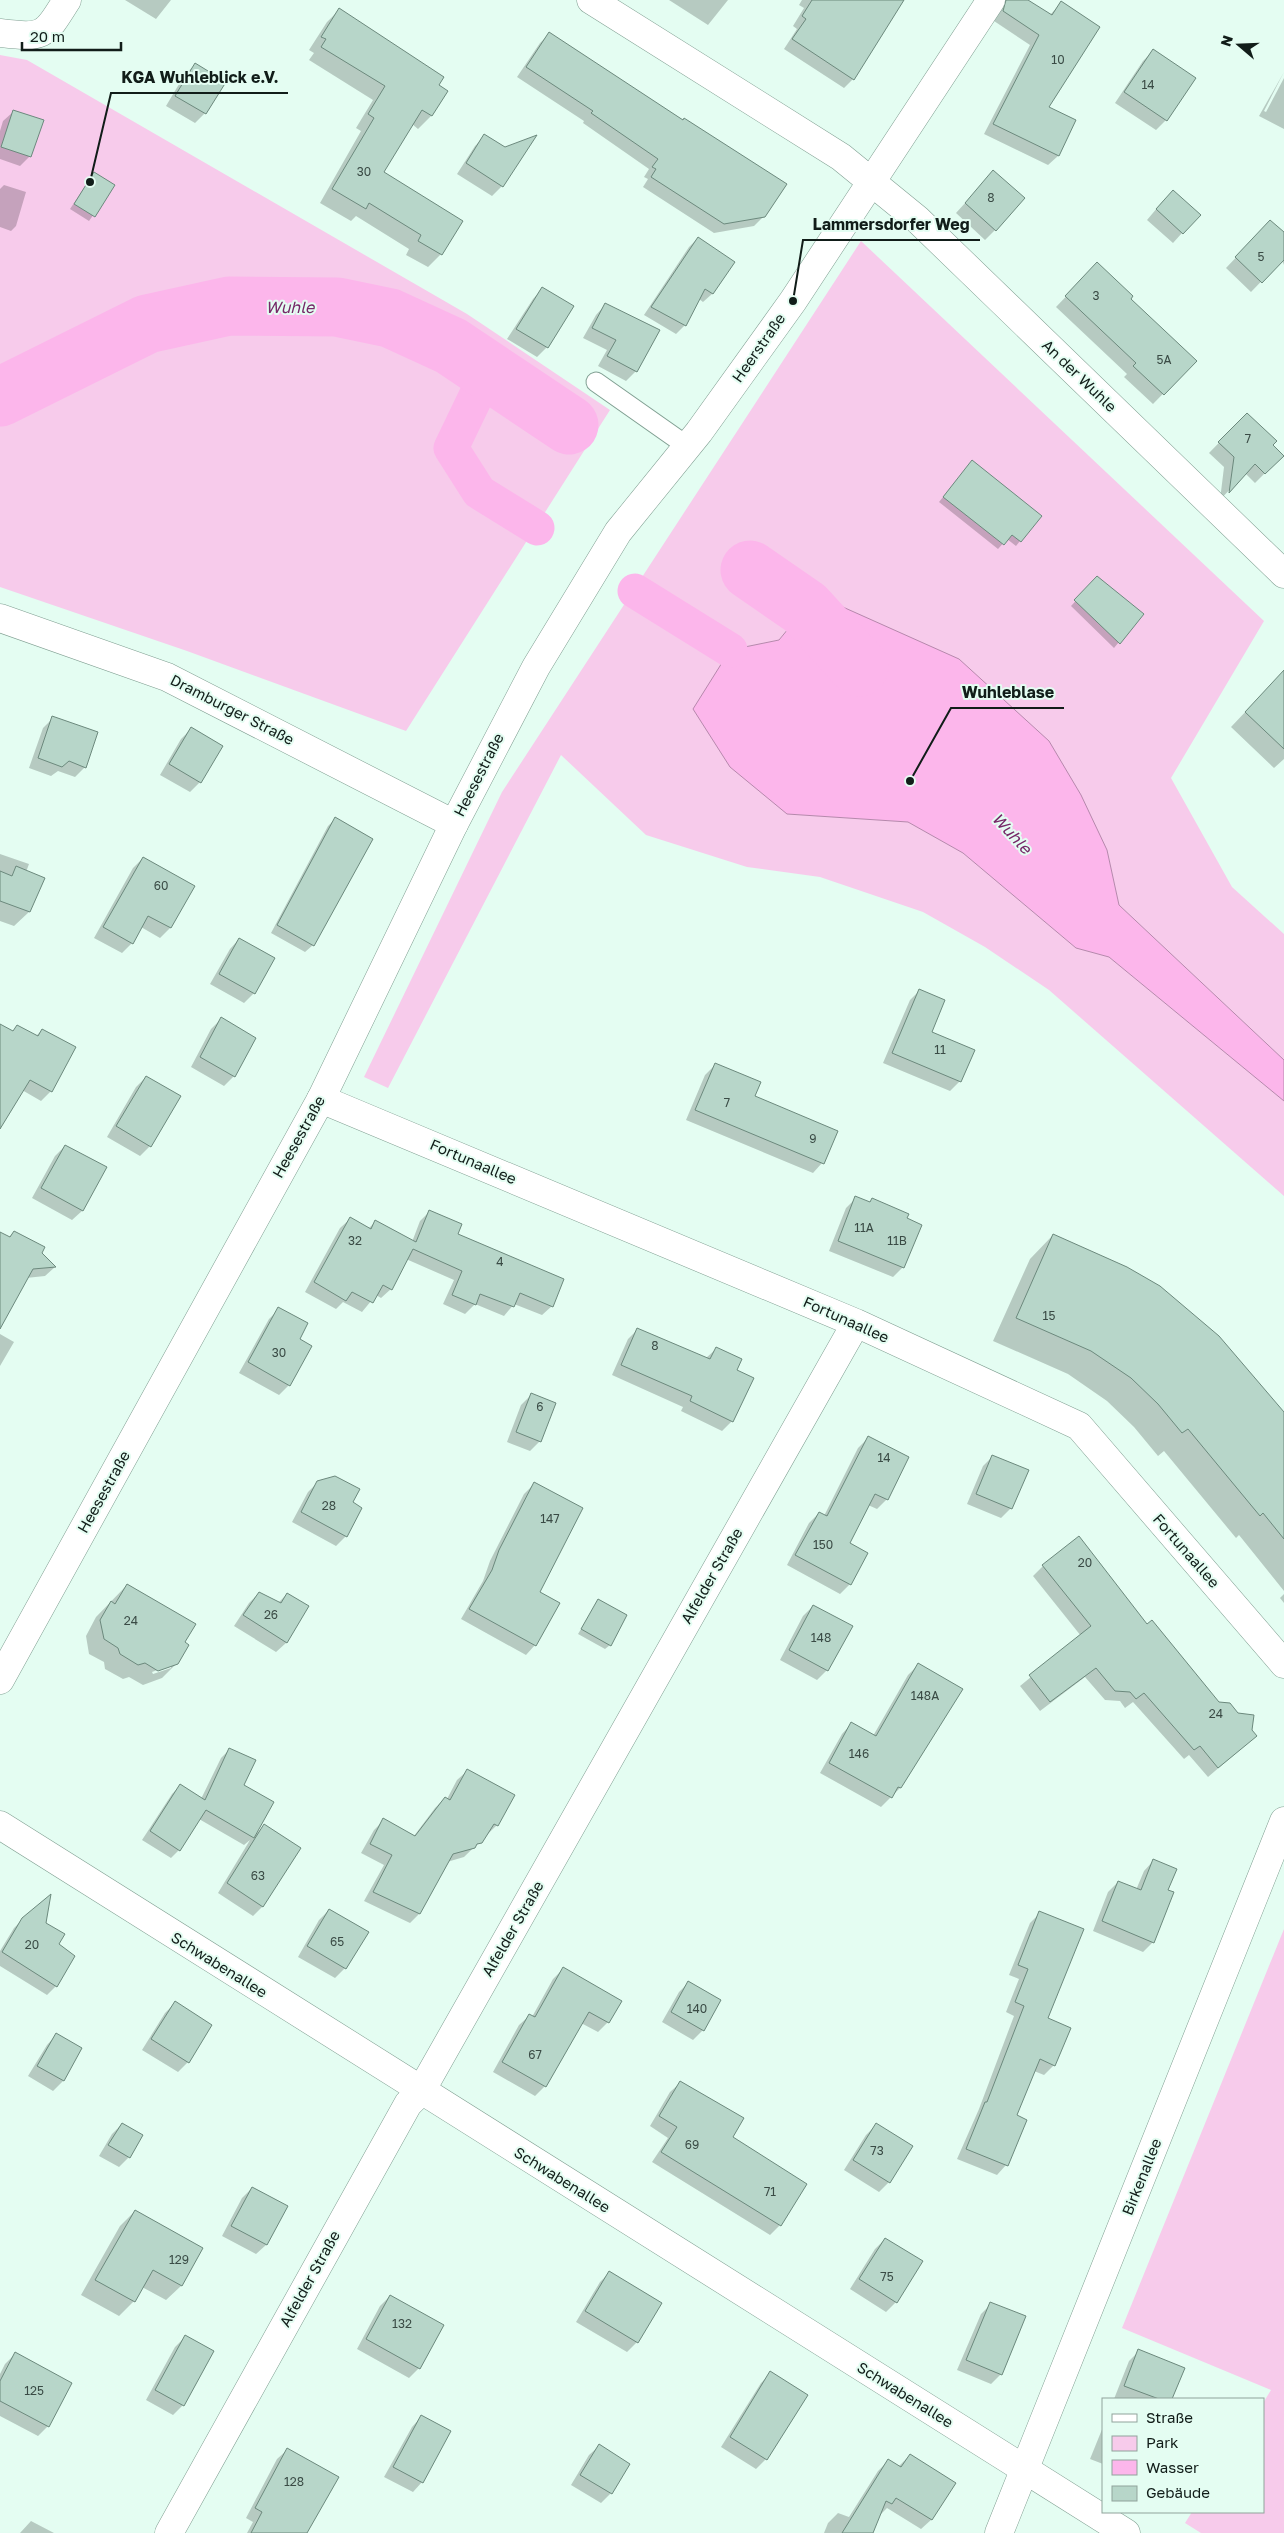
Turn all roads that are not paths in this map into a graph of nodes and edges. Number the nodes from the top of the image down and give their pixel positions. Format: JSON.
{"nodes":[{"id":1,"x":67,"y":0,"type":"edge"},
{"id":2,"x":590,"y":0,"type":"edge"},
{"id":3,"x":991,"y":0,"type":"edge"},
{"id":4,"x":0,"y":32,"type":"edge"},
{"id":5,"x":870,"y":181,"type":"junction"},
{"id":6,"x":596,"y":382,"type":"dead end"},
{"id":7,"x":687,"y":446,"type":"junction"},
{"id":8,"x":1284,"y":574,"type":"edge"},
{"id":9,"x":583,"y":587,"type":"joint"},
{"id":10,"x":0,"y":618,"type":"edge"},
{"id":11,"x":454,"y":824,"type":"junction"},
{"id":12,"x":321,"y":1099,"type":"junction"},
{"id":13,"x":856,"y":1323,"type":"junction"},
{"id":14,"x":1284,"y":1664,"type":"edge"},
{"id":15,"x":0,"y":1680,"type":"edge"},
{"id":16,"x":1284,"y":1821,"type":"edge"},
{"id":17,"x":0,"y":1825,"type":"edge"},
{"id":18,"x":420,"y":2091,"type":"junction"},
{"id":19,"x":1025,"y":2470,"type":"junction"},
{"id":20,"x":169,"y":2533,"type":"edge"},
{"id":21,"x":1000,"y":2533,"type":"edge"},
{"id":22,"x":1126,"y":2533,"type":"edge"}],
"edges":[{"from":1,"to":4,"type":"street"},
{"from":2,"to":5,"type":"street","name":"An der Wuhle"},
{"from":3,"to":5,"type":"street","name":"Heerstraße"},
{"from":5,"to":7,"type":"street","name":"Heerstraße"},
{"from":5,"to":8,"type":"street","name":"An der Wuhle"},
{"from":6,"to":7,"type":"lane"},
{"from":7,"to":9,"type":"street","name":"Heerstraße"},
{"from":9,"to":11,"type":"street","name":"Heesestraße"},
{"from":10,"to":11,"type":"street","name":"Dramburger Straße"},
{"from":11,"to":12,"type":"street","name":"Heesestraße"},
{"from":12,"to":13,"type":"street","name":"Fortunaallee"},
{"from":12,"to":15,"type":"street","name":"Heesestraße"},
{"from":13,"to":14,"type":"street","name":"Fortunaallee"},
{"from":13,"to":18,"type":"street","name":"Alfelder Straße"},
{"from":16,"to":19,"type":"street","name":"Birkenallee"},
{"from":17,"to":18,"type":"street","name":"Schwabenallee"},
{"from":18,"to":19,"type":"street","name":"Schwabenallee"},
{"from":18,"to":20,"type":"street","name":"Alfelder Straße"},
{"from":19,"to":21,"type":"street","name":"Birkenallee"},
{"from":19,"to":22,"type":"street","name":"Schwabenallee"}]}
